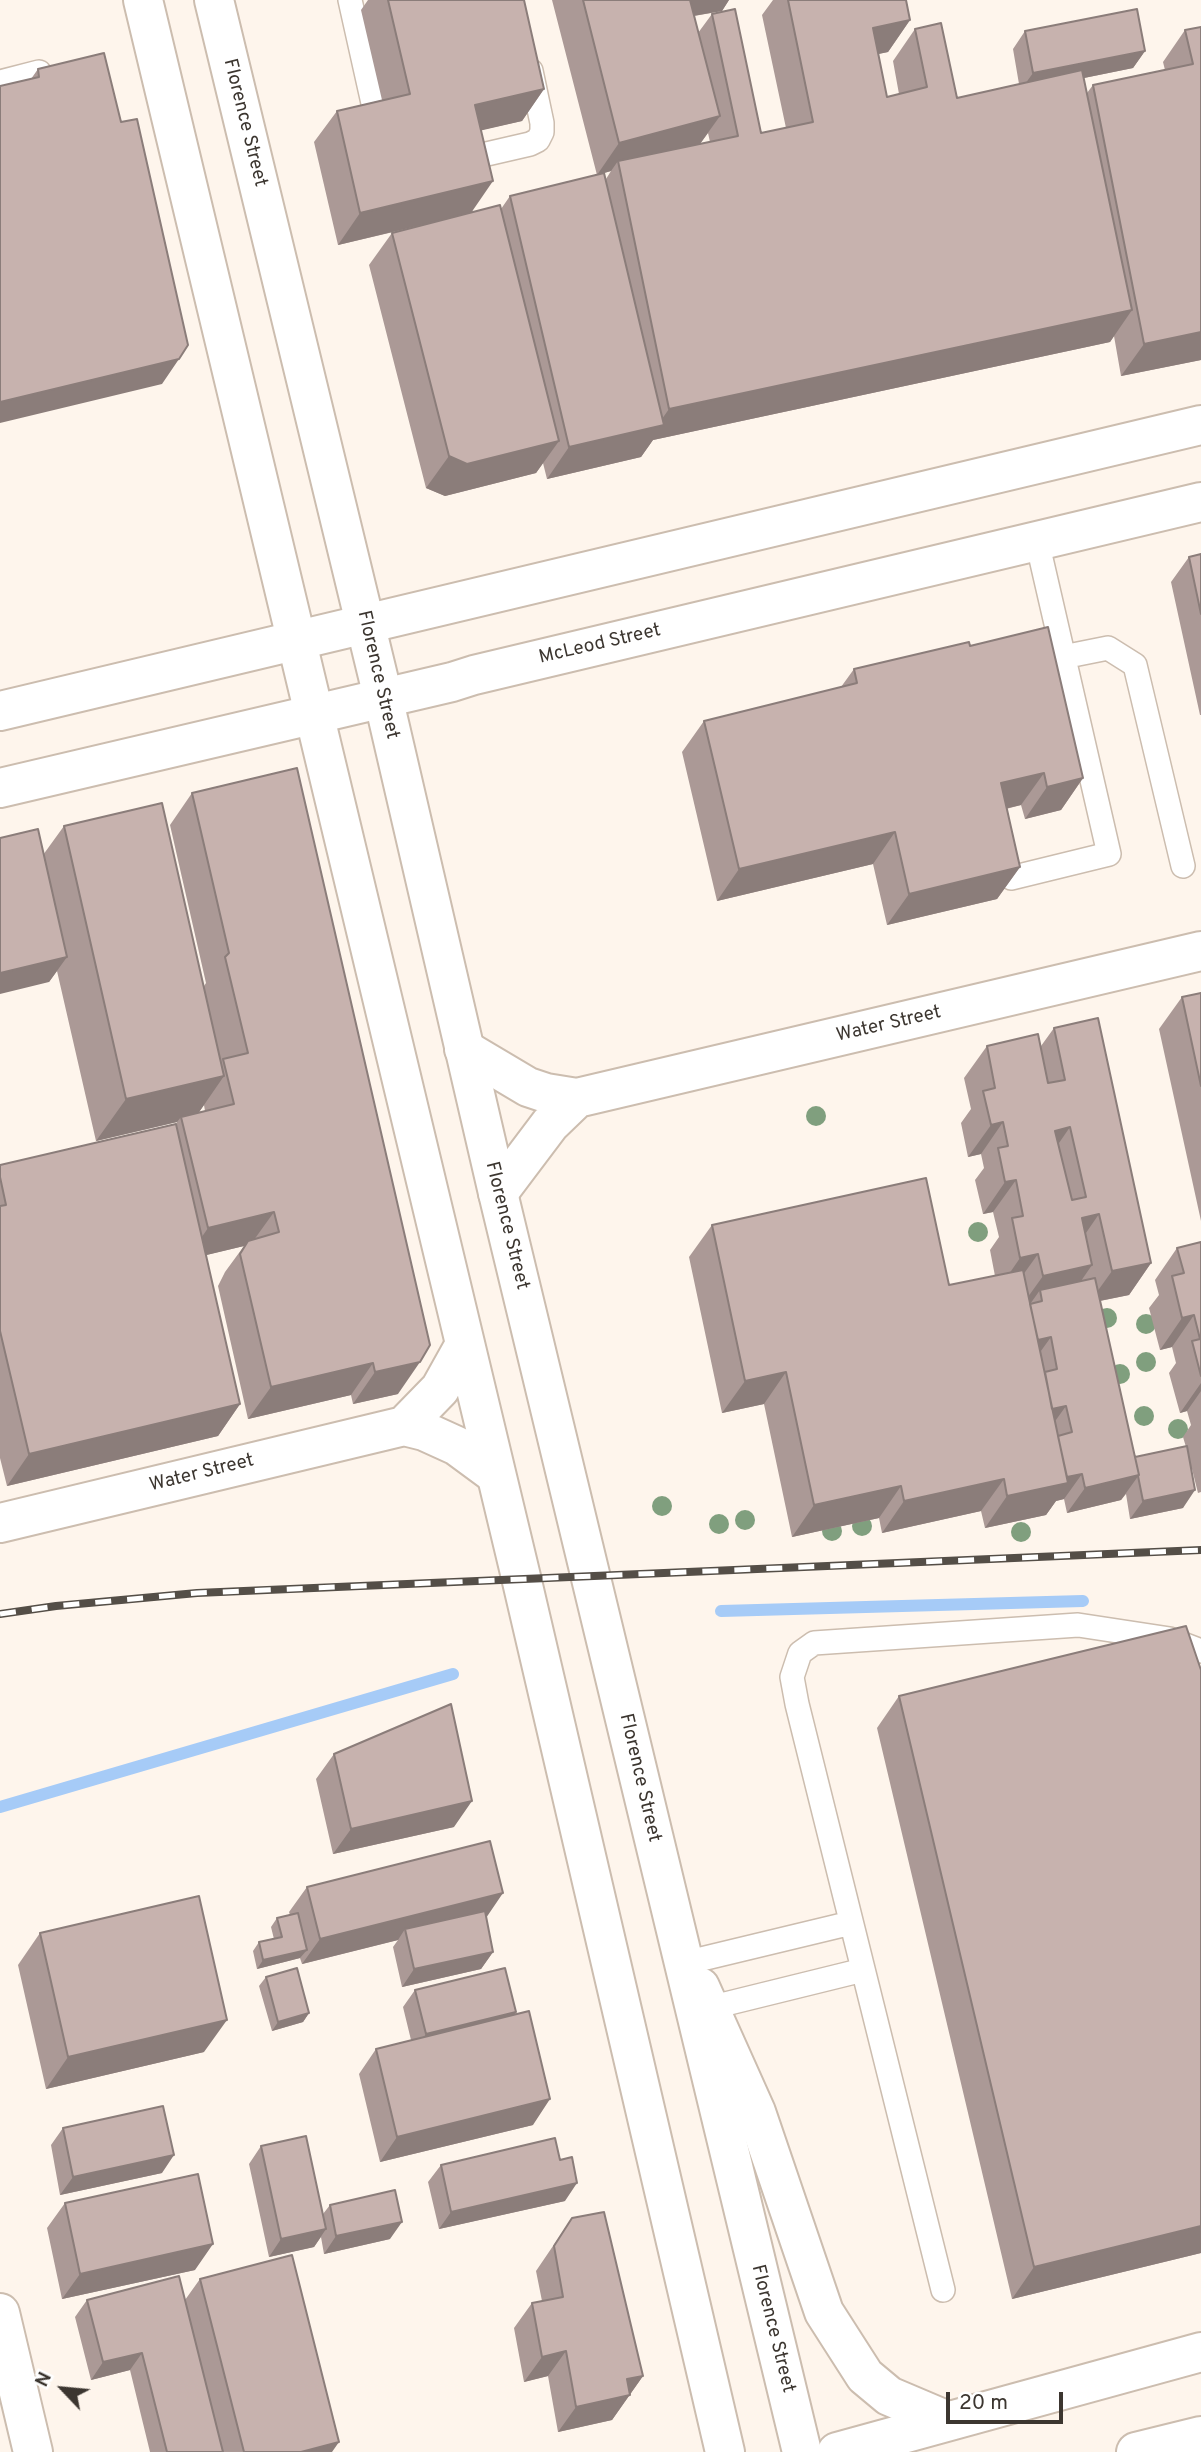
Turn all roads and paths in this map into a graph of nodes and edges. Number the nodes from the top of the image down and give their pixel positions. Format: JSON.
{"nodes":[{"id":1,"x":143,"y":0,"type":"edge"},
{"id":2,"x":214,"y":0,"type":"edge"},
{"id":3,"x":350,"y":0,"type":"edge"},
{"id":4,"x":527,"y":55,"type":"edge"},
{"id":5,"x":39,"y":72,"type":"edge"},
{"id":6,"x":0,"y":82,"type":"edge"},
{"id":7,"x":377,"y":121,"type":"edge"},
{"id":8,"x":465,"y":159,"type":"edge"},
{"id":9,"x":1201,"y":425,"type":"edge"},
{"id":10,"x":1201,"y":502,"type":"edge"},
{"id":11,"x":1037,"y":541,"type":"junction"},
{"id":12,"x":365,"y":624,"type":"junction"},
{"id":13,"x":297,"y":639,"type":"junction"},
{"id":14,"x":1063,"y":657,"type":"junction"},
{"id":15,"x":383,"y":698,"type":"junction"},
{"id":16,"x":0,"y":710,"type":"edge"},
{"id":17,"x":314,"y":713,"type":"junction"},
{"id":18,"x":0,"y":788,"type":"edge"},
{"id":19,"x":1183,"y":866,"type":"dead end"},
{"id":20,"x":1011,"y":878,"type":"edge"},
{"id":21,"x":1201,"y":951,"type":"edge"},
{"id":22,"x":464,"y":1049,"type":"junction"},
{"id":23,"x":577,"y":1098,"type":"junction"},
{"id":24,"x":498,"y":1193,"type":"junction"},
{"id":25,"x":464,"y":1346,"type":"junction"},
{"id":26,"x":404,"y":1426,"type":"junction"},
{"id":27,"x":495,"y":1474,"type":"junction"},
{"id":28,"x":0,"y":1523,"type":"edge"},
{"id":29,"x":1201,"y":1651,"type":"edge"},
{"id":30,"x":851,"y":1923,"type":"junction"},
{"id":31,"x":683,"y":1950,"type":"junction"},
{"id":32,"x":863,"y":1970,"type":"junction"},
{"id":33,"x":709,"y":2008,"type":"junction"},
{"id":34,"x":943,"y":2290,"type":"dead end"},
{"id":35,"x":0,"y":2313,"type":"edge"},
{"id":36,"x":1201,"y":2352,"type":"edge"},
{"id":37,"x":948,"y":2421,"type":"junction"},
{"id":38,"x":1201,"y":2436,"type":"edge"},
{"id":39,"x":33,"y":2452,"type":"edge"},
{"id":40,"x":725,"y":2452,"type":"edge"},
{"id":41,"x":802,"y":2452,"type":"edge"},
{"id":42,"x":837,"y":2452,"type":"edge"},
{"id":43,"x":1136,"y":2452,"type":"edge"}],
"edges":[{"from":1,"to":13,"type":"street"},
{"from":2,"to":12,"type":"street","name":"Florence Street"},
{"from":3,"to":7,"type":"lane"},
{"from":4,"to":8,"type":"lane"},
{"from":5,"to":6,"type":"lane"},
{"from":9,"to":12,"type":"street"},
{"from":10,"to":11,"type":"street","name":"McLeod Street"},
{"from":11,"to":14,"type":"lane"},
{"from":11,"to":15,"type":"street","name":"McLeod Street"},
{"from":12,"to":13,"type":"street"},
{"from":12,"to":15,"type":"street","name":"Florence Street"},
{"from":13,"to":16,"type":"street"},
{"from":13,"to":17,"type":"street"},
{"from":14,"to":19,"type":"lane"},
{"from":14,"to":20,"type":"lane"},
{"from":15,"to":17,"type":"street","name":"McLeod Street"},
{"from":15,"to":22,"type":"street","name":"Florence Street"},
{"from":17,"to":18,"type":"street","name":"McLeod Street"},
{"from":17,"to":25,"type":"street"},
{"from":21,"to":23,"type":"street","name":"Water Street"},
{"from":22,"to":23,"type":"street","name":"Water Street"},
{"from":22,"to":24,"type":"street","name":"Florence Street"},
{"from":23,"to":24,"type":"street"},
{"from":24,"to":31,"type":"street","name":"Florence Street"},
{"from":25,"to":26,"type":"street"},
{"from":25,"to":27,"type":"street"},
{"from":26,"to":27,"type":"street"},
{"from":26,"to":28,"type":"street","name":"Water Street"},
{"from":27,"to":40,"type":"street"},
{"from":29,"to":30,"type":"lane"},
{"from":30,"to":31,"type":"lane"},
{"from":30,"to":32,"type":"lane"},
{"from":31,"to":33,"type":"street"},
{"from":31,"to":41,"type":"street","name":"Florence Street"},
{"from":32,"to":33,"type":"lane"},
{"from":32,"to":34,"type":"lane"},
{"from":33,"to":37,"type":"street"},
{"from":35,"to":39,"type":"street"},
{"from":36,"to":37,"type":"street"},
{"from":37,"to":42,"type":"street"},
{"from":38,"to":43,"type":"street"}]}
